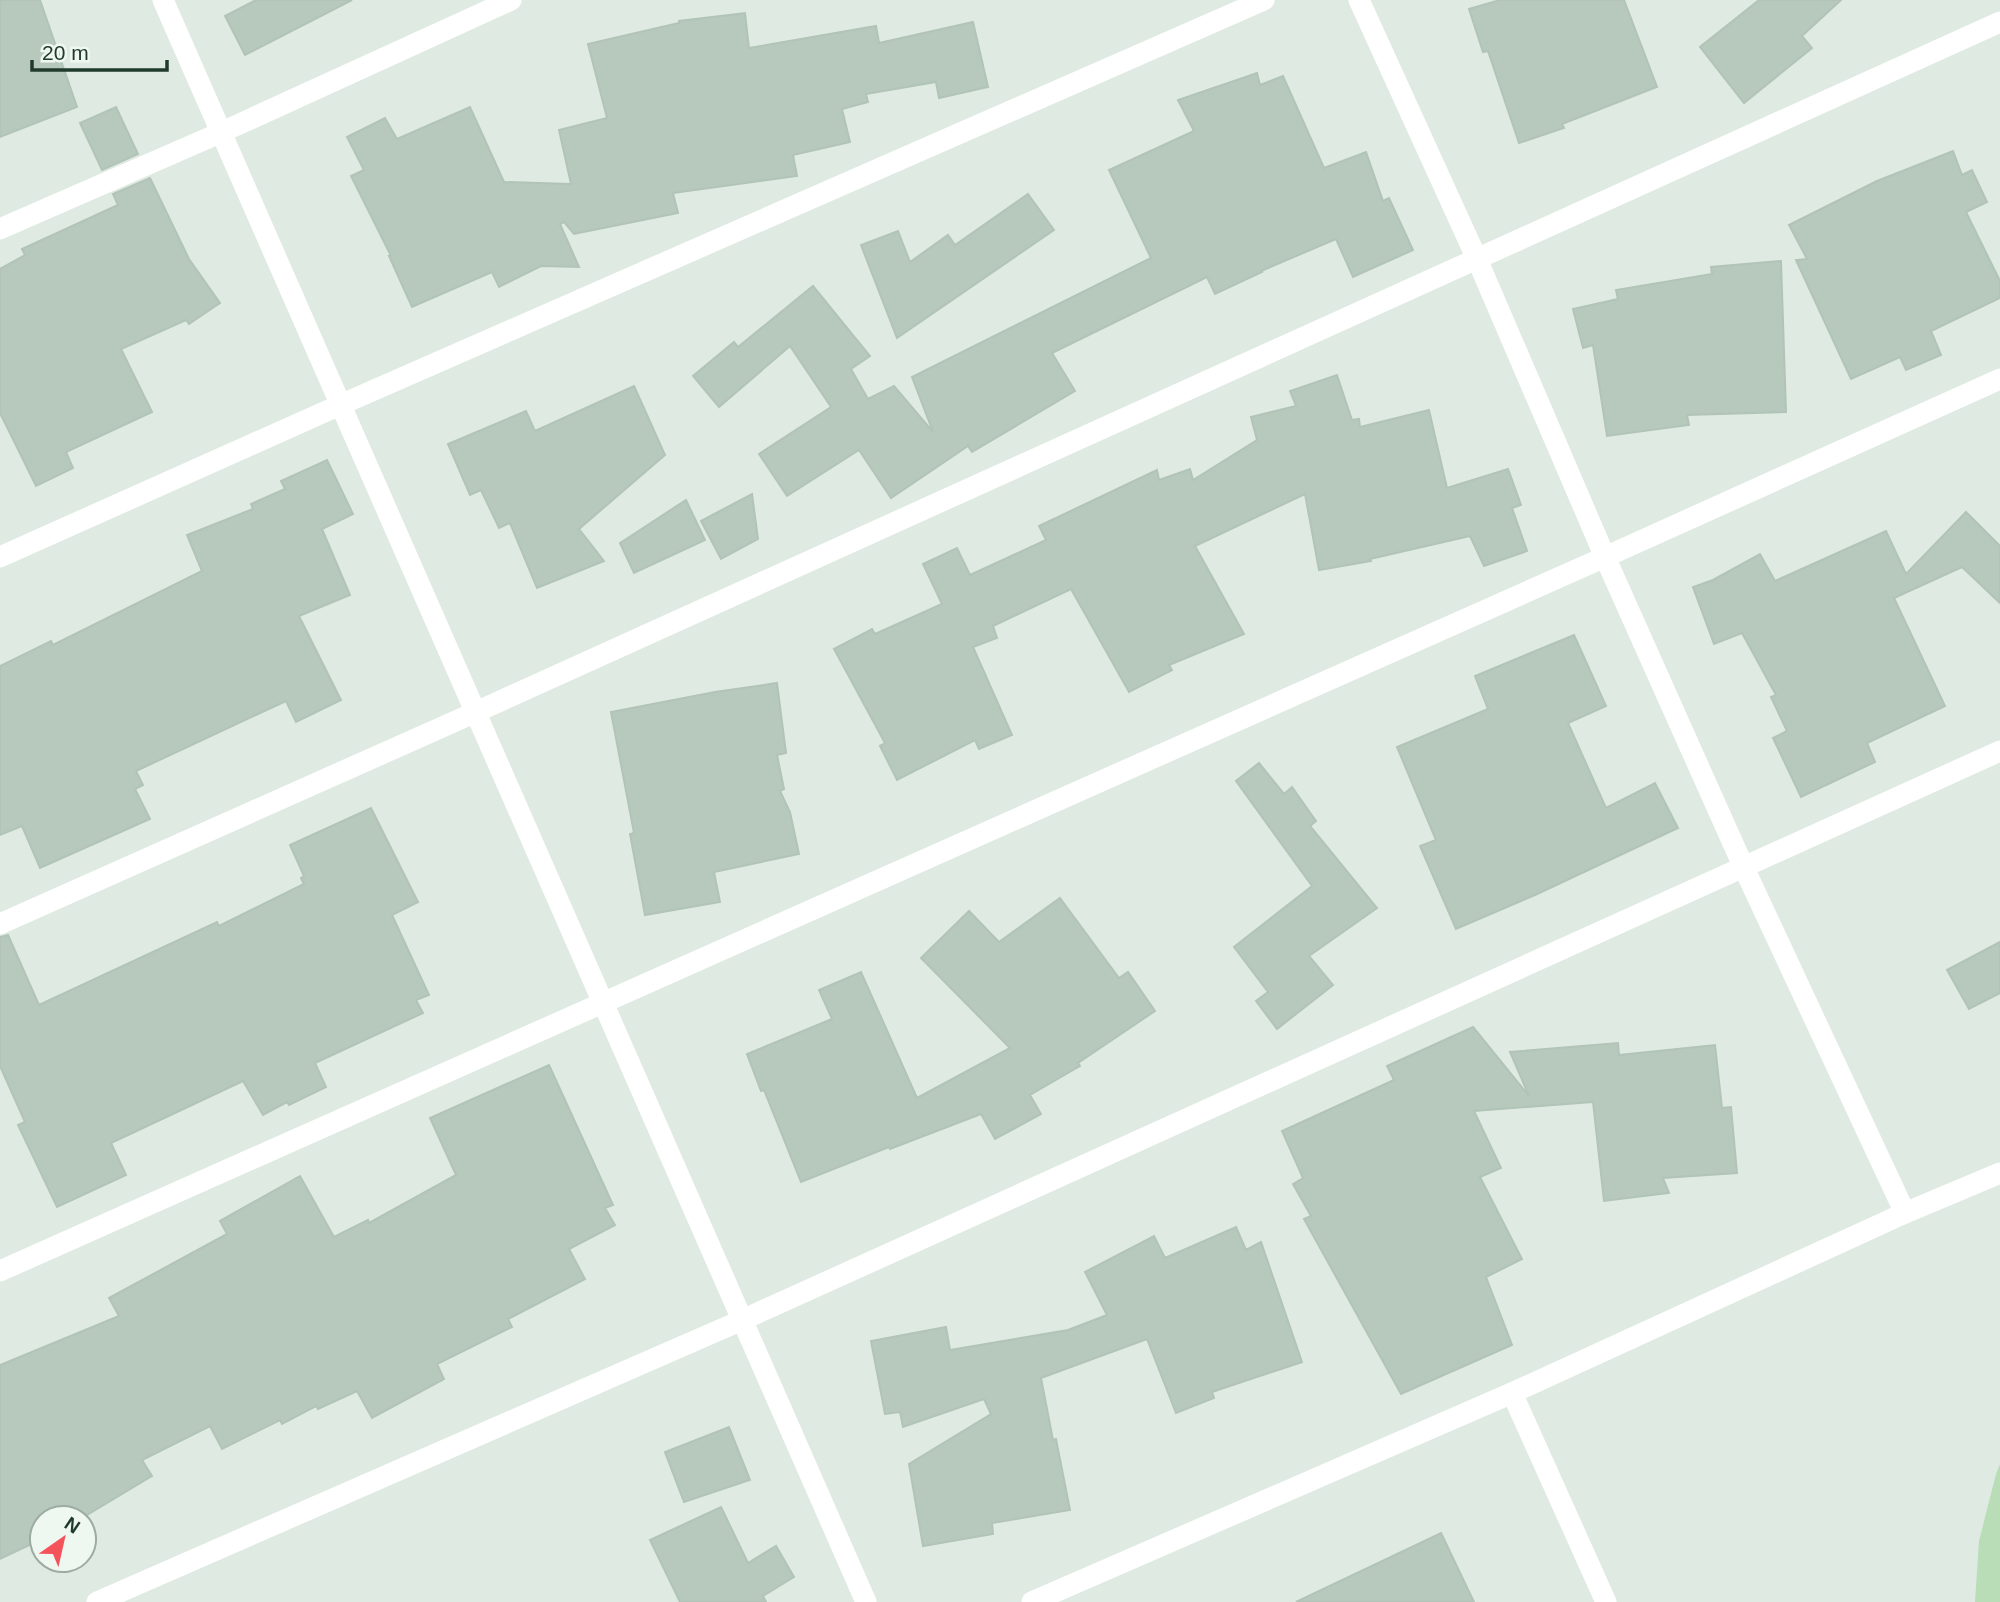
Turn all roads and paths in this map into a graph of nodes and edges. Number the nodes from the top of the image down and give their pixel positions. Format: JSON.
{"nodes":[{"id":1,"x":163,"y":0,"type":"edge"},
{"id":2,"x":511,"y":0,"type":"edge"},
{"id":3,"x":1264,"y":0,"type":"edge"},
{"id":4,"x":1359,"y":0,"type":"edge"},
{"id":5,"x":2000,"y":23,"type":"edge"},
{"id":6,"x":222,"y":132,"type":"junction"},
{"id":7,"x":0,"y":229,"type":"edge"},
{"id":8,"x":1477,"y":259,"type":"junction"},
{"id":9,"x":2000,"y":379,"type":"edge"},
{"id":10,"x":340,"y":405,"type":"junction"},
{"id":11,"x":0,"y":556,"type":"edge"},
{"id":12,"x":1605,"y":557,"type":"junction"},
{"id":13,"x":476,"y":712,"type":"junction"},
{"id":14,"x":2000,"y":751,"type":"edge"},
{"id":15,"x":1744,"y":867,"type":"junction"},
{"id":16,"x":0,"y":924,"type":"edge"},
{"id":17,"x":601,"y":1004,"type":"junction"},
{"id":18,"x":2000,"y":1173,"type":"edge"},
{"id":19,"x":1905,"y":1213,"type":"junction"},
{"id":20,"x":0,"y":1271,"type":"edge"},
{"id":21,"x":740,"y":1321,"type":"junction"},
{"id":22,"x":1512,"y":1393,"type":"junction"},
{"id":23,"x":97,"y":1602,"type":"edge"},
{"id":24,"x":866,"y":1602,"type":"edge"},
{"id":25,"x":1032,"y":1602,"type":"edge"},
{"id":26,"x":1606,"y":1602,"type":"edge"}],
"edges":[{"from":1,"to":6,"type":"street"},
{"from":2,"to":6,"type":"street"},
{"from":3,"to":10,"type":"street"},
{"from":4,"to":8,"type":"street"},
{"from":5,"to":8,"type":"street"},
{"from":6,"to":7,"type":"street"},
{"from":6,"to":10,"type":"street"},
{"from":8,"to":12,"type":"street"},
{"from":8,"to":13,"type":"street"},
{"from":9,"to":12,"type":"street"},
{"from":10,"to":11,"type":"street"},
{"from":10,"to":13,"type":"street"},
{"from":12,"to":15,"type":"street"},
{"from":12,"to":17,"type":"street"},
{"from":13,"to":16,"type":"street"},
{"from":13,"to":17,"type":"street"},
{"from":14,"to":15,"type":"street"},
{"from":15,"to":19,"type":"street"},
{"from":15,"to":21,"type":"street"},
{"from":17,"to":20,"type":"street"},
{"from":17,"to":21,"type":"street"},
{"from":18,"to":19,"type":"street"},
{"from":19,"to":22,"type":"street"},
{"from":21,"to":23,"type":"street"},
{"from":21,"to":24,"type":"street"},
{"from":22,"to":25,"type":"street"},
{"from":22,"to":26,"type":"street"}]}
